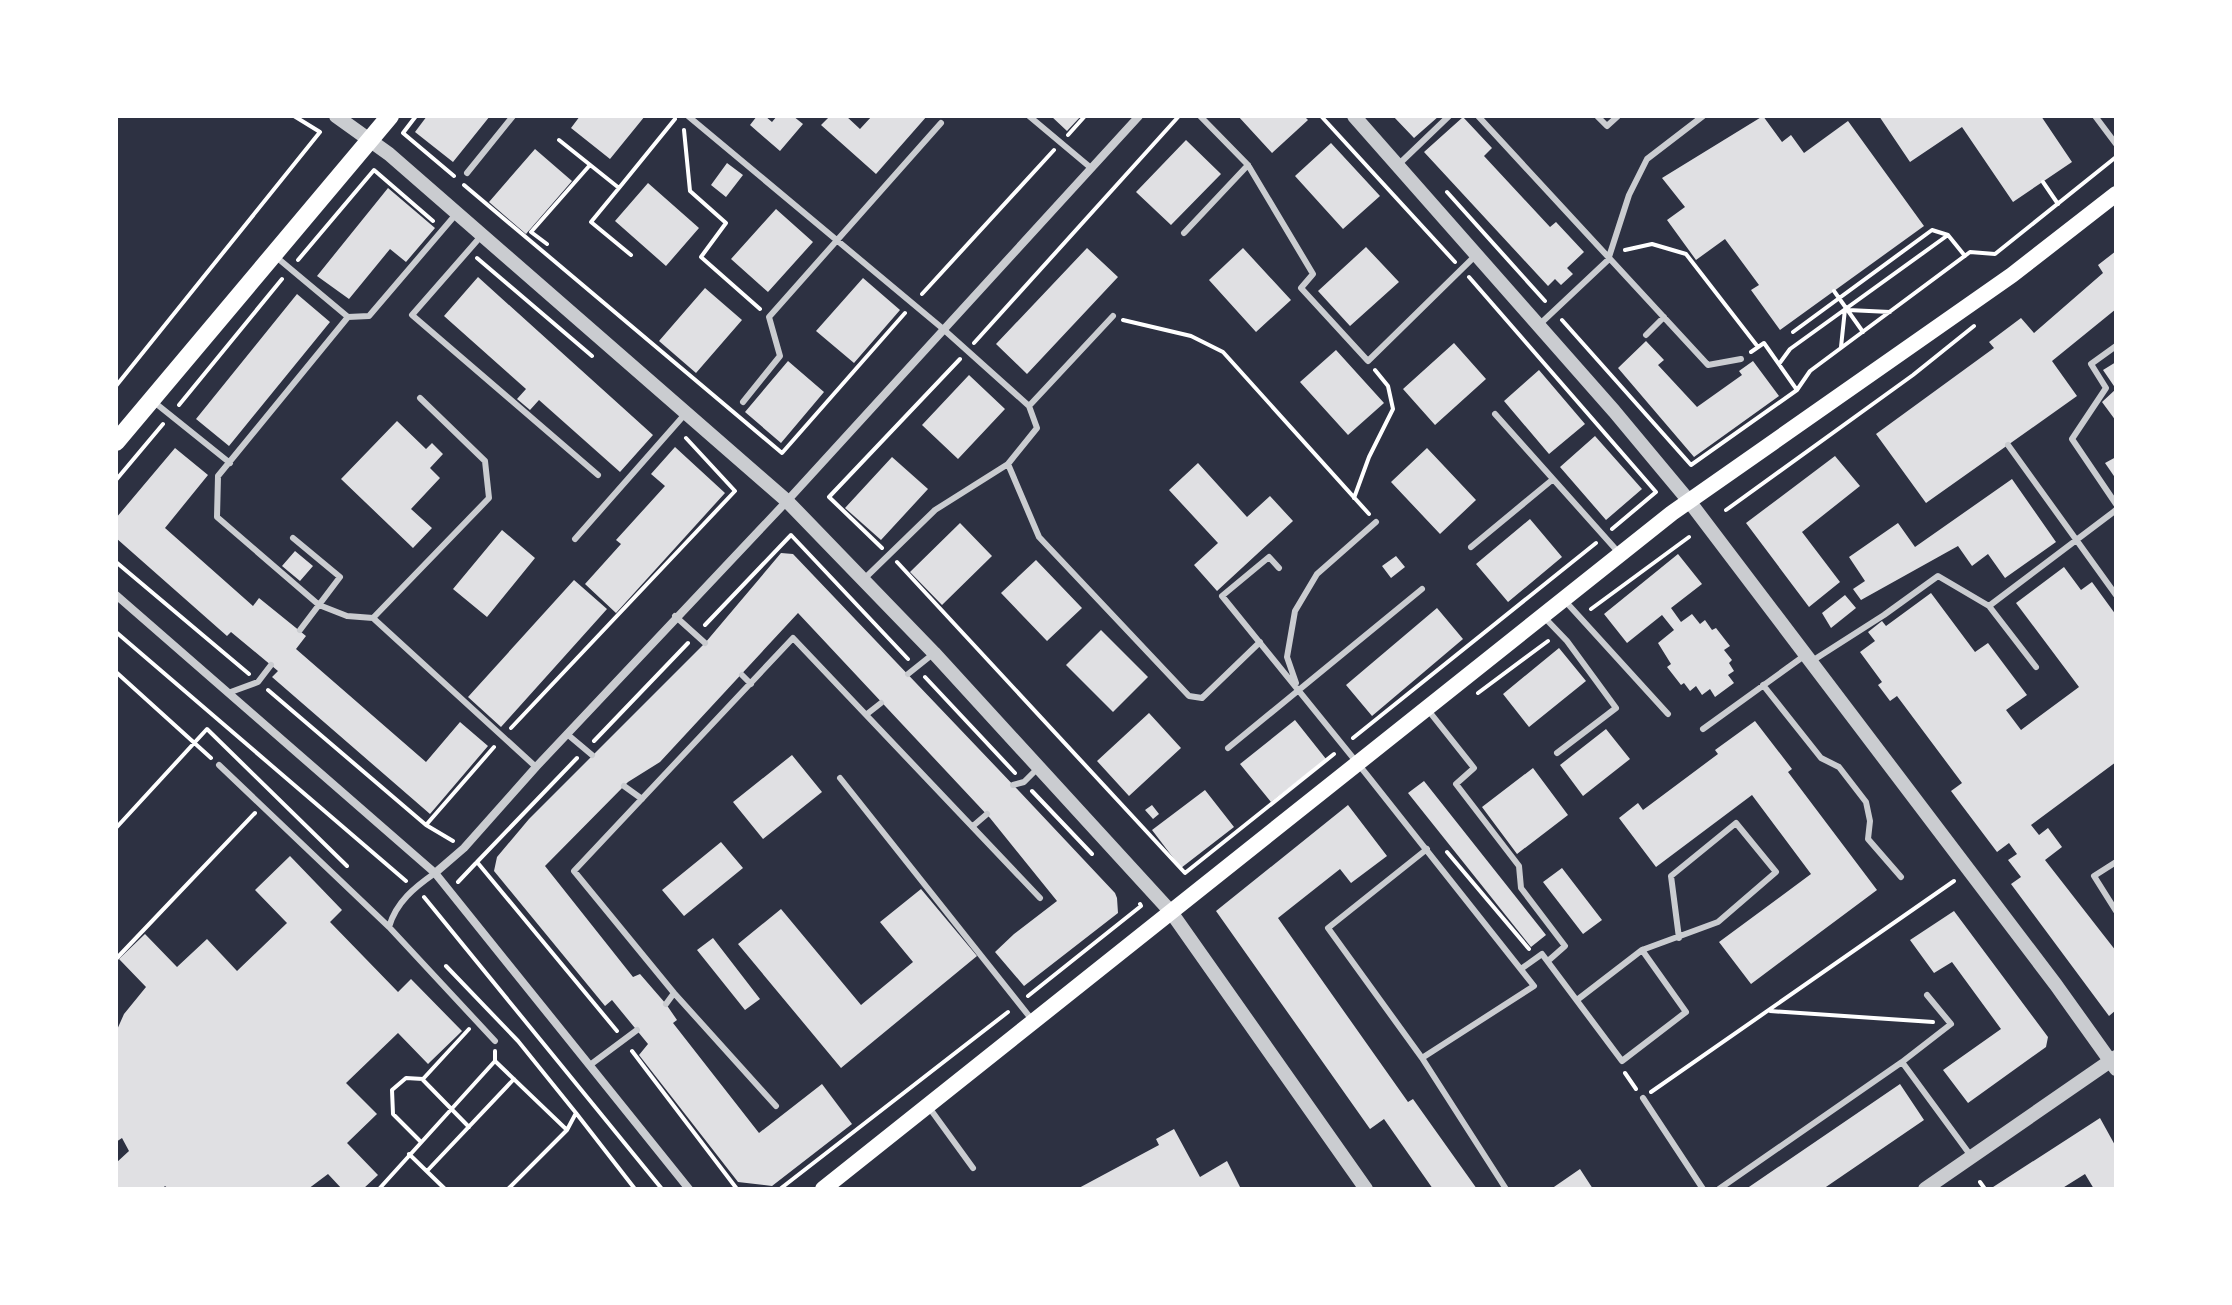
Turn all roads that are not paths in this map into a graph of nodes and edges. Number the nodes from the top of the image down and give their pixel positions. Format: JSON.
{"nodes":[{"id":1,"x":336,"y":116,"type":"edge"},
{"id":2,"x":390,"y":116,"type":"edge"},
{"id":3,"x":513,"y":116,"type":"edge"},
{"id":4,"x":688,"y":116,"type":"edge"},
{"id":5,"x":1029,"y":116,"type":"edge"},
{"id":6,"x":1139,"y":116,"type":"edge"},
{"id":7,"x":1200,"y":116,"type":"edge"},
{"id":8,"x":1354,"y":116,"type":"edge"},
{"id":9,"x":1449,"y":116,"type":"edge"},
{"id":10,"x":1478,"y":116,"type":"edge"},
{"id":11,"x":1597,"y":116,"type":"edge"},
{"id":12,"x":1618,"y":116,"type":"edge"},
{"id":13,"x":1703,"y":116,"type":"edge"},
{"id":14,"x":2095,"y":116,"type":"edge"},
{"id":15,"x":941,"y":123,"type":"dead end"},
{"id":16,"x":371,"y":139,"type":"junction"},
{"id":17,"x":2116,"y":144,"type":"edge"},
{"id":18,"x":1248,"y":165,"type":"junction"},
{"id":19,"x":1398,"y":165,"type":"junction"},
{"id":20,"x":1091,"y":168,"type":"junction"},
{"id":21,"x":467,"y":173,"type":"dead end"},
{"id":22,"x":2116,"y":194,"type":"edge"},
{"id":23,"x":457,"y":213,"type":"junction"},
{"id":24,"x":1184,"y":233,"type":"dead end"},
{"id":25,"x":482,"y":235,"type":"junction"},
{"id":26,"x":838,"y":240,"type":"junction"},
{"id":27,"x":273,"y":255,"type":"junction"},
{"id":28,"x":1476,"y":255,"type":"junction"},
{"id":29,"x":1608,"y":260,"type":"junction"},
{"id":30,"x":1113,"y":316,"type":"road end"},
{"id":31,"x":348,"y":317,"type":"junction"},
{"id":32,"x":1664,"y":317,"type":"junction"},
{"id":33,"x":1539,"y":325,"type":"junction"},
{"id":34,"x":942,"y":328,"type":"junction"},
{"id":35,"x":1646,"y":335,"type":"dead end"},
{"id":36,"x":2116,"y":346,"type":"edge"},
{"id":37,"x":1741,"y":359,"type":"road end"},
{"id":38,"x":420,"y":398,"type":"dead end"},
{"id":39,"x":151,"y":400,"type":"junction"},
{"id":40,"x":743,"y":402,"type":"dead end"},
{"id":41,"x":1029,"y":406,"type":"junction"},
{"id":42,"x":686,"y":413,"type":"junction"},
{"id":43,"x":1495,"y":414,"type":"dead end"},
{"id":44,"x":116,"y":442,"type":"edge"},
{"id":45,"x":2008,"y":445,"type":"dead end"},
{"id":46,"x":230,"y":463,"type":"junction"},
{"id":47,"x":1008,"y":464,"type":"junction"},
{"id":48,"x":598,"y":475,"type":"dead end"},
{"id":49,"x":1552,"y":480,"type":"junction"},
{"id":50,"x":787,"y":501,"type":"junction"},
{"id":51,"x":1689,"y":501,"type":"junction"},
{"id":52,"x":2116,"y":507,"type":"edge"},
{"id":53,"x":1376,"y":522,"type":"road end"},
{"id":54,"x":293,"y":538,"type":"dead end"},
{"id":55,"x":575,"y":539,"type":"dead end"},
{"id":56,"x":2076,"y":540,"type":"junction"},
{"id":57,"x":1471,"y":547,"type":"dead end"},
{"id":58,"x":1620,"y":554,"type":"junction"},
{"id":59,"x":1279,"y":568,"type":"dead end"},
{"id":60,"x":863,"y":580,"type":"junction"},
{"id":61,"x":1422,"y":589,"type":"dead end"},
{"id":62,"x":116,"y":595,"type":"edge"},
{"id":63,"x":2116,"y":595,"type":"edge"},
{"id":64,"x":1563,"y":599,"type":"junction"},
{"id":65,"x":319,"y":605,"type":"junction"},
{"id":66,"x":1989,"y":606,"type":"junction"},
{"id":67,"x":675,"y":616,"type":"junction"},
{"id":68,"x":1543,"y":616,"type":"junction"},
{"id":69,"x":373,"y":618,"type":"junction"},
{"id":70,"x":300,"y":630,"type":"dead end"},
{"id":71,"x":1260,"y":642,"type":"junction"},
{"id":72,"x":705,"y":643,"type":"dead end"},
{"id":73,"x":934,"y":653,"type":"junction"},
{"id":74,"x":1808,"y":658,"type":"junction"},
{"id":75,"x":271,"y":665,"type":"dead end"},
{"id":76,"x":2036,"y":667,"type":"dead end"},
{"id":77,"x":908,"y":674,"type":"dead end"},
{"id":78,"x":742,"y":675,"type":"dead end"},
{"id":79,"x":751,"y":684,"type":"junction"},
{"id":80,"x":1763,"y":685,"type":"junction"},
{"id":81,"x":1299,"y":690,"type":"junction"},
{"id":82,"x":228,"y":693,"type":"junction"},
{"id":83,"x":881,"y":703,"type":"dead end"},
{"id":84,"x":1426,"y":707,"type":"junction"},
{"id":85,"x":867,"y":714,"type":"junction"},
{"id":86,"x":1668,"y":714,"type":"dead end"},
{"id":87,"x":1703,"y":729,"type":"dead end"},
{"id":88,"x":567,"y":734,"type":"junction"},
{"id":89,"x":1228,"y":748,"type":"dead end"},
{"id":90,"x":1557,"y":753,"type":"dead end"},
{"id":91,"x":592,"y":755,"type":"dead end"},
{"id":92,"x":1357,"y":761,"type":"junction"},
{"id":93,"x":219,"y":765,"type":"road end"},
{"id":94,"x":536,"y":767,"type":"junction"},
{"id":95,"x":1038,"y":768,"type":"junction"},
{"id":96,"x":840,"y":778,"type":"dead end"},
{"id":97,"x":1013,"y":785,"type":"dead end"},
{"id":98,"x":624,"y":786,"type":"dead end"},
{"id":99,"x":642,"y":799,"type":"junction"},
{"id":100,"x":987,"y":814,"type":"dead end"},
{"id":101,"x":973,"y":826,"type":"junction"},
{"id":102,"x":1427,"y":849,"type":"junction"},
{"id":103,"x":2116,"y":862,"type":"edge"},
{"id":104,"x":435,"y":873,"type":"junction"},
{"id":105,"x":1901,"y":877,"type":"dead end"},
{"id":106,"x":1040,"y":898,"type":"dead end"},
{"id":107,"x":2116,"y":911,"type":"edge"},
{"id":108,"x":1171,"y":912,"type":"junction"},
{"id":109,"x":389,"y":927,"type":"junction"},
{"id":110,"x":1679,"y":938,"type":"junction"},
{"id":111,"x":1642,"y":950,"type":"junction"},
{"id":112,"x":1548,"y":961,"type":"junction"},
{"id":113,"x":1521,"y":969,"type":"junction"},
{"id":114,"x":674,"y":993,"type":"junction"},
{"id":115,"x":1927,"y":995,"type":"dead end"},
{"id":116,"x":1577,"y":1000,"type":"junction"},
{"id":117,"x":666,"y":1004,"type":"dead end"},
{"id":118,"x":1033,"y":1021,"type":"junction"},
{"id":119,"x":637,"y":1030,"type":"dead end"},
{"id":120,"x":495,"y":1041,"type":"road end"},
{"id":121,"x":1422,"y":1058,"type":"junction"},
{"id":122,"x":1902,"y":1062,"type":"junction"},
{"id":123,"x":2114,"y":1062,"type":"edge"},
{"id":124,"x":590,"y":1065,"type":"junction"},
{"id":125,"x":1643,"y":1098,"type":"dead end"},
{"id":126,"x":776,"y":1106,"type":"dead end"},
{"id":127,"x":928,"y":1106,"type":"junction"},
{"id":128,"x":1972,"y":1156,"type":"junction"},
{"id":129,"x":973,"y":1168,"type":"dead end"},
{"id":130,"x":689,"y":1189,"type":"edge"},
{"id":131,"x":823,"y":1189,"type":"edge"},
{"id":132,"x":1366,"y":1189,"type":"edge"},
{"id":133,"x":1506,"y":1189,"type":"edge"},
{"id":134,"x":1703,"y":1189,"type":"edge"},
{"id":135,"x":1719,"y":1189,"type":"edge"},
{"id":136,"x":1925,"y":1189,"type":"edge"}],
"edges":[{"from":1,"to":16,"type":"street"},
{"from":2,"to":16,"type":"main road"},
{"from":3,"to":21,"type":"lane"},
{"from":4,"to":26,"type":"lane"},
{"from":5,"to":20,"type":"lane"},
{"from":6,"to":20,"type":"street"},
{"from":7,"to":18,"type":"lane"},
{"from":8,"to":19,"type":"street"},
{"from":9,"to":19,"type":"lane"},
{"from":10,"to":29,"type":"lane"},
{"from":11,"to":12,"type":"lane"},
{"from":13,"to":29,"type":"lane"},
{"from":14,"to":17,"type":"lane"},
{"from":15,"to":26,"type":"lane"},
{"from":16,"to":23,"type":"street"},
{"from":16,"to":27,"type":"main road"},
{"from":18,"to":24,"type":"lane"},
{"from":18,"to":28,"type":"lane"},
{"from":19,"to":28,"type":"street"},
{"from":20,"to":34,"type":"street"},
{"from":22,"to":51,"type":"main road"},
{"from":23,"to":25,"type":"street"},
{"from":23,"to":31,"type":"lane"},
{"from":25,"to":42,"type":"street"},
{"from":25,"to":48,"type":"lane"},
{"from":26,"to":34,"type":"lane"},
{"from":26,"to":40,"type":"lane"},
{"from":27,"to":31,"type":"lane"},
{"from":27,"to":39,"type":"main road"},
{"from":28,"to":33,"type":"street"},
{"from":29,"to":32,"type":"lane"},
{"from":29,"to":33,"type":"lane"},
{"from":30,"to":41,"type":"lane"},
{"from":31,"to":46,"type":"lane"},
{"from":32,"to":35,"type":"lane"},
{"from":32,"to":37,"type":"lane"},
{"from":33,"to":51,"type":"street"},
{"from":34,"to":41,"type":"lane"},
{"from":34,"to":50,"type":"street"},
{"from":36,"to":52,"type":"lane"},
{"from":38,"to":69,"type":"lane"},
{"from":39,"to":44,"type":"main road"},
{"from":39,"to":46,"type":"lane"},
{"from":41,"to":47,"type":"lane"},
{"from":42,"to":50,"type":"street"},
{"from":42,"to":55,"type":"lane"},
{"from":43,"to":49,"type":"lane"},
{"from":45,"to":56,"type":"lane"},
{"from":46,"to":65,"type":"lane"},
{"from":47,"to":60,"type":"lane"},
{"from":47,"to":71,"type":"lane"},
{"from":49,"to":57,"type":"lane"},
{"from":49,"to":58,"type":"lane"},
{"from":50,"to":60,"type":"street"},
{"from":50,"to":67,"type":"street"},
{"from":51,"to":58,"type":"main road"},
{"from":51,"to":74,"type":"street"},
{"from":52,"to":56,"type":"lane"},
{"from":53,"to":81,"type":"lane"},
{"from":54,"to":65,"type":"lane"},
{"from":56,"to":63,"type":"lane"},
{"from":56,"to":66,"type":"lane"},
{"from":58,"to":64,"type":"main road"},
{"from":59,"to":71,"type":"lane"},
{"from":60,"to":73,"type":"street"},
{"from":61,"to":81,"type":"lane"},
{"from":62,"to":82,"type":"street"},
{"from":64,"to":68,"type":"main road"},
{"from":64,"to":86,"type":"lane"},
{"from":65,"to":69,"type":"lane"},
{"from":65,"to":70,"type":"lane"},
{"from":66,"to":74,"type":"lane"},
{"from":66,"to":76,"type":"lane"},
{"from":67,"to":72,"type":"lane"},
{"from":67,"to":88,"type":"street"},
{"from":68,"to":84,"type":"main road"},
{"from":68,"to":90,"type":"lane"},
{"from":69,"to":94,"type":"lane"},
{"from":71,"to":81,"type":"lane"},
{"from":73,"to":77,"type":"lane"},
{"from":73,"to":95,"type":"street"},
{"from":74,"to":80,"type":"lane"},
{"from":74,"to":123,"type":"street"},
{"from":75,"to":82,"type":"lane"},
{"from":78,"to":79,"type":"lane"},
{"from":79,"to":85,"type":"lane"},
{"from":79,"to":99,"type":"lane"},
{"from":80,"to":87,"type":"lane"},
{"from":80,"to":105,"type":"lane"},
{"from":81,"to":89,"type":"lane"},
{"from":81,"to":92,"type":"lane"},
{"from":82,"to":104,"type":"street"},
{"from":83,"to":85,"type":"lane"},
{"from":84,"to":92,"type":"main road"},
{"from":84,"to":112,"type":"lane"},
{"from":85,"to":101,"type":"lane"},
{"from":88,"to":91,"type":"lane"},
{"from":88,"to":94,"type":"street"},
{"from":92,"to":102,"type":"lane"},
{"from":92,"to":108,"type":"main road"},
{"from":93,"to":109,"type":"lane"},
{"from":94,"to":104,"type":"street"},
{"from":95,"to":97,"type":"lane"},
{"from":95,"to":108,"type":"street"},
{"from":96,"to":118,"type":"lane"},
{"from":98,"to":99,"type":"lane"},
{"from":99,"to":114,"type":"lane"},
{"from":100,"to":101,"type":"lane"},
{"from":101,"to":106,"type":"lane"},
{"from":102,"to":113,"type":"lane"},
{"from":102,"to":121,"type":"lane"},
{"from":103,"to":107,"type":"lane"},
{"from":104,"to":109,"type":"lane"},
{"from":104,"to":124,"type":"street"},
{"from":108,"to":118,"type":"main road"},
{"from":108,"to":132,"type":"street"},
{"from":109,"to":120,"type":"lane"},
{"from":110,"to":110,"type":"lane"},
{"from":110,"to":111,"type":"lane"},
{"from":111,"to":116,"type":"lane"},
{"from":111,"to":116,"type":"lane"},
{"from":112,"to":113,"type":"lane"},
{"from":112,"to":116,"type":"lane"},
{"from":113,"to":121,"type":"lane"},
{"from":114,"to":117,"type":"lane"},
{"from":114,"to":126,"type":"lane"},
{"from":115,"to":122,"type":"lane"},
{"from":118,"to":127,"type":"main road"},
{"from":119,"to":124,"type":"lane"},
{"from":121,"to":133,"type":"lane"},
{"from":122,"to":128,"type":"lane"},
{"from":122,"to":135,"type":"lane"},
{"from":123,"to":128,"type":"street"},
{"from":124,"to":130,"type":"street"},
{"from":125,"to":134,"type":"lane"},
{"from":127,"to":129,"type":"lane"},
{"from":127,"to":131,"type":"main road"},
{"from":128,"to":136,"type":"street"}]}
